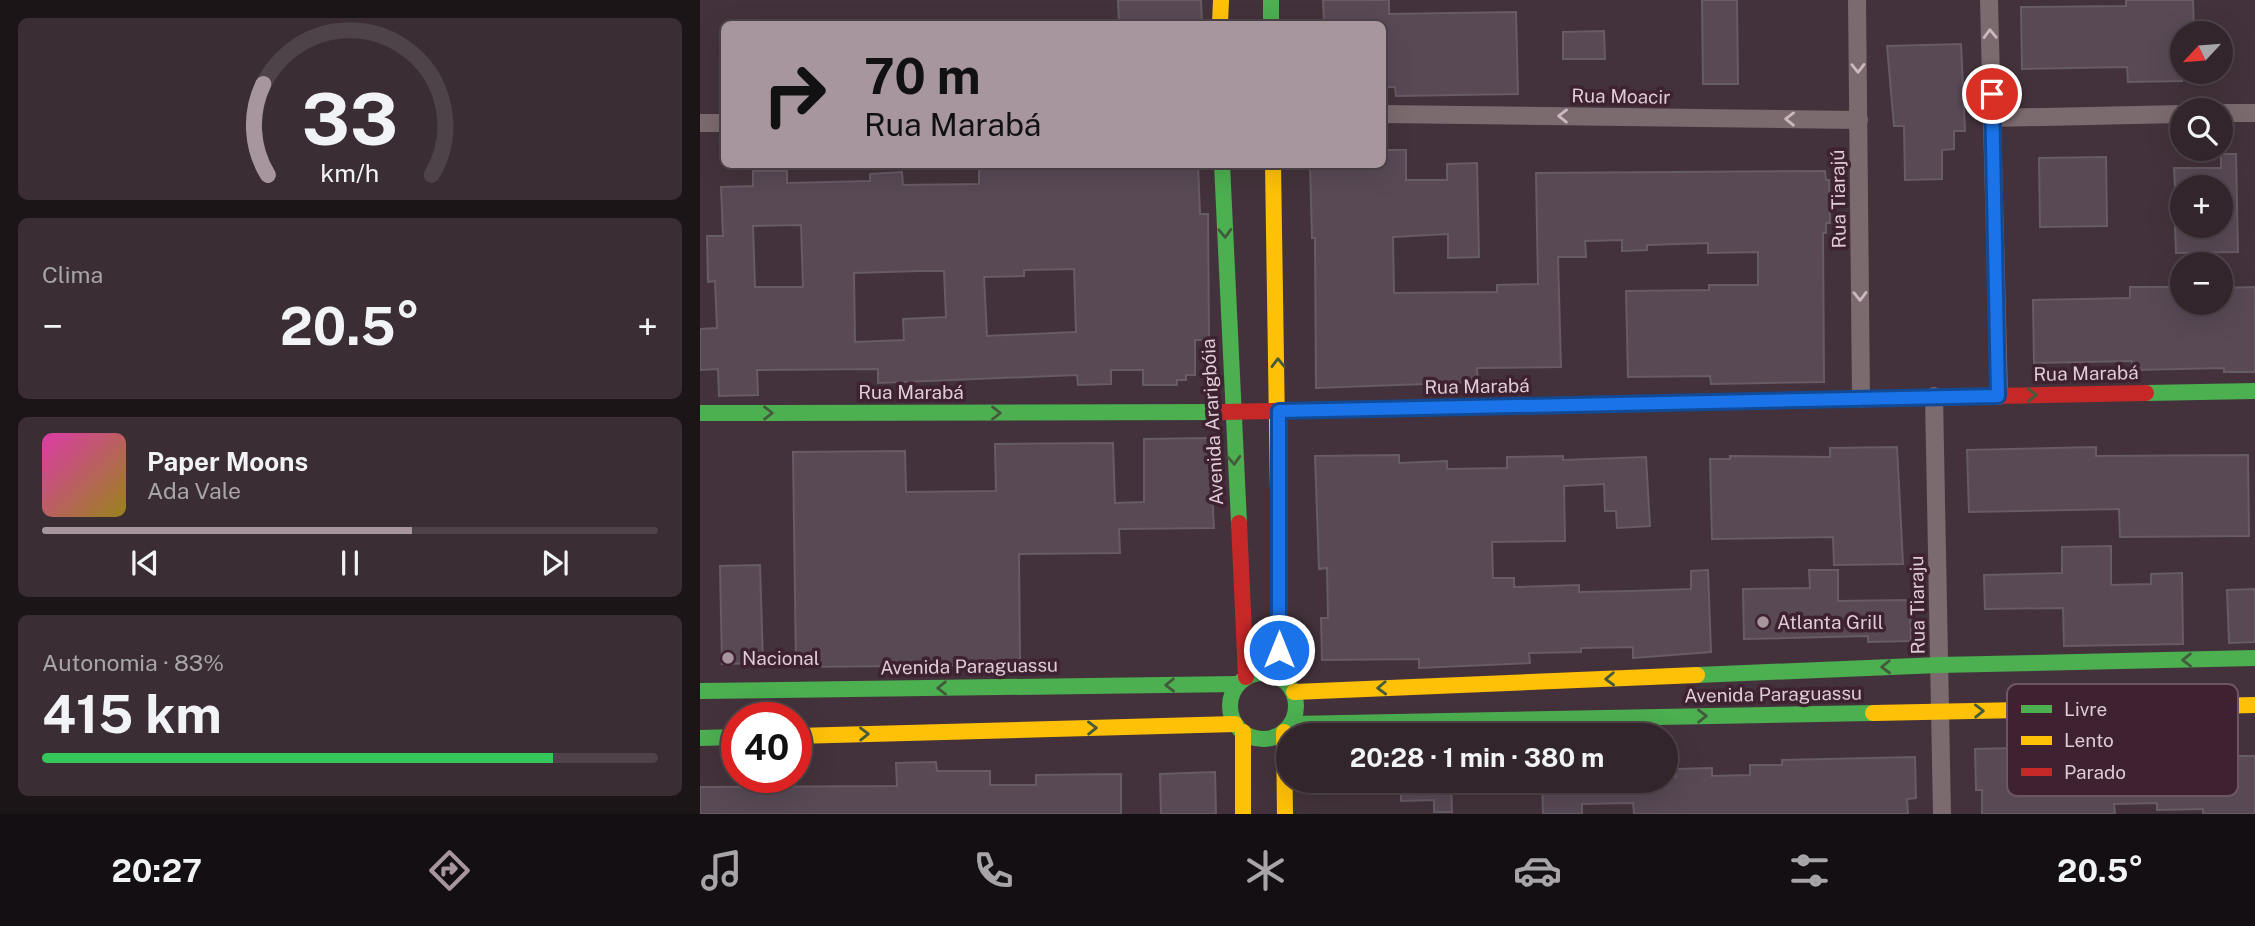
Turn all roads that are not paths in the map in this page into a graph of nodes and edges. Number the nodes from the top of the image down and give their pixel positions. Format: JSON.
{"nodes":[{"id":1,"x":1220,"y":0,"type":"edge"},
{"id":2,"x":1271,"y":0,"type":"edge"},
{"id":3,"x":1857,"y":0,"type":"edge"},
{"id":4,"x":1989,"y":0,"type":"edge"},
{"id":5,"x":1220,"y":21,"type":"edge"},
{"id":6,"x":1271,"y":21,"type":"edge"},
{"id":7,"x":2255,"y":113,"type":"edge"},
{"id":8,"x":1386,"y":114,"type":"edge"},
{"id":9,"x":2170,"y":114,"type":"edge"},
{"id":10,"x":2233,"y":114,"type":"edge"},
{"id":11,"x":1992,"y":118,"type":"junction"},
{"id":12,"x":1859,"y":120,"type":"junction"},
{"id":13,"x":721,"y":122,"type":"edge"},
{"id":14,"x":700,"y":123,"type":"edge"},
{"id":15,"x":1222,"y":168,"type":"edge"},
{"id":16,"x":1273,"y":168,"type":"edge"},
{"id":17,"x":2255,"y":391,"type":"edge"},
{"id":18,"x":1934,"y":396,"type":"junction"},
{"id":19,"x":1998,"y":396,"type":"junction"},
{"id":20,"x":1861,"y":399,"type":"junction"},
{"id":21,"x":1279,"y":411,"type":"junction"},
{"id":22,"x":1232,"y":412,"type":"junction"},
{"id":23,"x":700,"y":413,"type":"edge"},
{"id":24,"x":2255,"y":658,"type":"edge"},
{"id":25,"x":1939,"y":665,"type":"junction"},
{"id":26,"x":1279,"y":676,"type":"junction"},
{"id":27,"x":1242,"y":680,"type":"junction"},
{"id":28,"x":700,"y":691,"type":"edge"},
{"id":29,"x":1294,"y":692,"type":"junction"},
{"id":30,"x":2007,"y":710,"type":"edge"},
{"id":31,"x":1940,"y":711,"type":"junction"},
{"id":32,"x":1290,"y":723,"type":"edge"},
{"id":33,"x":1479,"y":723,"type":"edge"},
{"id":34,"x":1239,"y":728,"type":"junction"},
{"id":35,"x":1276,"y":734,"type":"edge"},
{"id":36,"x":812,"y":736,"type":"edge"},
{"id":37,"x":721,"y":737,"type":"edge"},
{"id":38,"x":700,"y":738,"type":"edge"},
{"id":39,"x":1285,"y":793,"type":"edge"},
{"id":40,"x":1243,"y":814,"type":"edge"},
{"id":41,"x":1285,"y":814,"type":"edge"},
{"id":42,"x":1942,"y":814,"type":"edge"}],
"edges":[{"from":1,"to":5,"type":"main road"},
{"from":2,"to":6,"type":"main road"},
{"from":3,"to":12,"type":"street","name":"Rua Tiarajú","one_way":true},
{"from":11,"to":4,"type":"street","one_way":true},
{"from":7,"to":10,"type":"street"},
{"from":12,"to":8,"type":"street","name":"Rua Moacir","one_way":true},
{"from":9,"to":11,"type":"street"},
{"from":11,"to":19,"type":"street"},
{"from":12,"to":20,"type":"street","name":"Rua Tiarajú","one_way":true},
{"from":13,"to":14,"type":"street"},
{"from":15,"to":22,"type":"main road","name":"Avenida Ararigbóia","one_way":true},
{"from":21,"to":16,"type":"main road","one_way":true},
{"from":19,"to":17,"type":"main road","name":"Rua Marabá","one_way":true},
{"from":18,"to":19,"type":"main road","name":"Rua Marabá"},
{"from":18,"to":20,"type":"main road","name":"Rua Marabá"},
{"from":18,"to":25,"type":"street","name":"Rua Tiaraju"},
{"from":20,"to":21,"type":"main road","name":"Rua Marabá"},
{"from":21,"to":22,"type":"main road","name":"Rua Marabá"},
{"from":21,"to":26,"type":"main road"},
{"from":23,"to":22,"type":"main road","name":"Rua Marabá","one_way":true},
{"from":22,"to":27,"type":"main road","name":"Avenida Ararigbóia","one_way":true},
{"from":24,"to":25,"type":"main road","name":"Avenida Paraguassu","one_way":true},
{"from":25,"to":29,"type":"main road","name":"Avenida Paraguassu","one_way":true},
{"from":25,"to":31,"type":"street","name":"Rua Tiaraju"},
{"from":26,"to":27,"type":"main road"},
{"from":26,"to":29,"type":"main road"},
{"from":27,"to":28,"type":"main road","name":"Avenida Paraguassu","one_way":true},
{"from":27,"to":34,"type":"main road"},
{"from":29,"to":32,"type":"main road"},
{"from":31,"to":30,"type":"main road","name":"Avenida Paraguassu","one_way":true},
{"from":33,"to":31,"type":"main road","name":"Avenida Paraguassu","one_way":true},
{"from":31,"to":42,"type":"street","name":"Rua Tiaraju"},
{"from":34,"to":35,"type":"main road"},
{"from":36,"to":34,"type":"main road","one_way":true},
{"from":34,"to":40,"type":"main road"},
{"from":37,"to":38,"type":"main road"},
{"from":39,"to":41,"type":"main road"}]}
